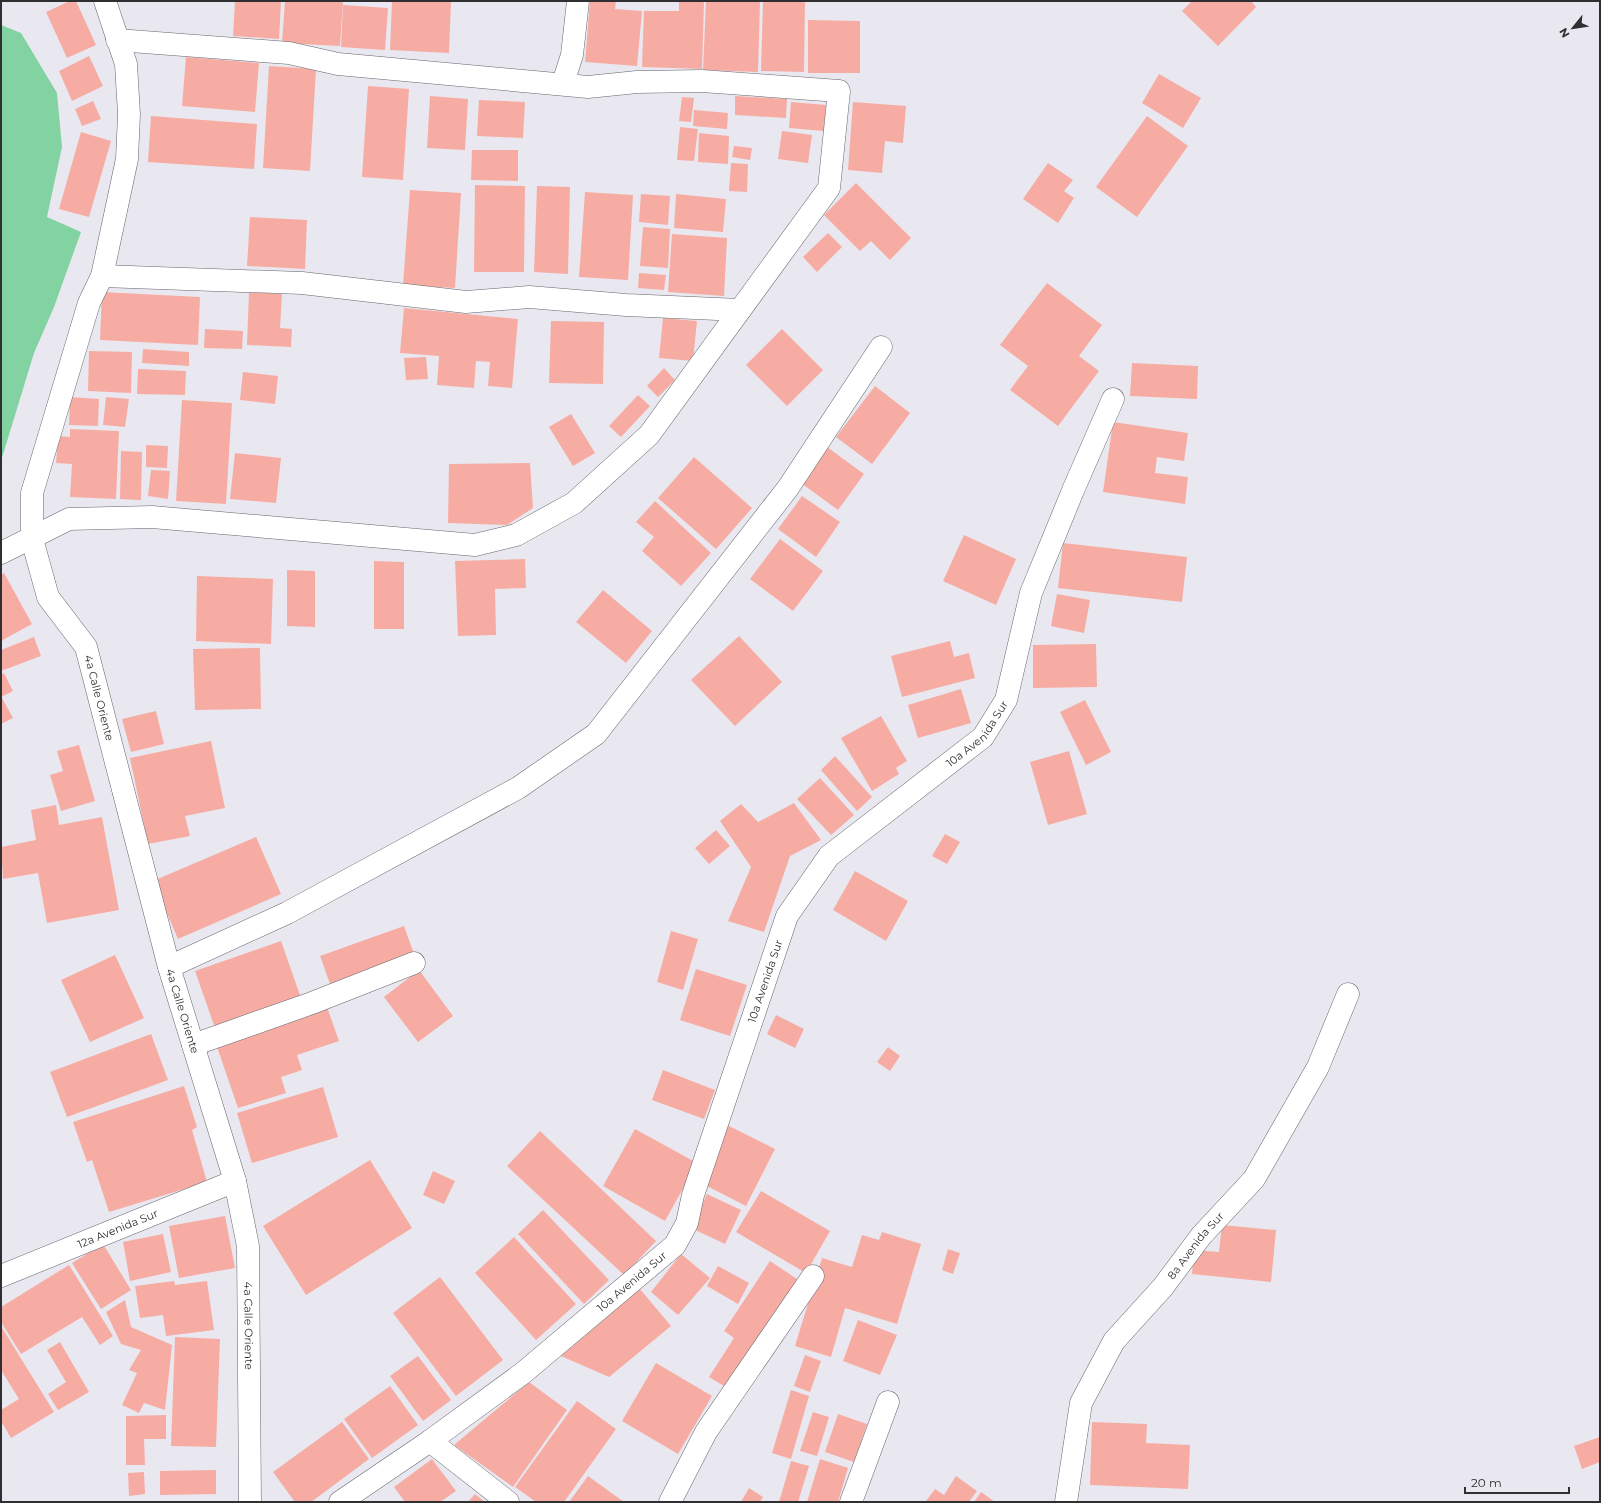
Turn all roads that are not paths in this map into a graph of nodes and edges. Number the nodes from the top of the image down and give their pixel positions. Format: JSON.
{"nodes":[{"id":1,"x":105,"y":1,"type":"edge"},
{"id":2,"x":578,"y":1,"type":"edge"},
{"id":3,"x":117,"y":40,"type":"junction"},
{"id":4,"x":563,"y":84,"type":"junction"},
{"id":5,"x":102,"y":276,"type":"junction"},
{"id":6,"x":740,"y":310,"type":"junction"},
{"id":7,"x":881,"y":347,"type":"dead end"},
{"id":8,"x":1113,"y":399,"type":"dead end"},
{"id":9,"x":32,"y":539,"type":"junction"},
{"id":10,"x":1,"y":553,"type":"edge"},
{"id":11,"x":414,"y":963,"type":"dead end"},
{"id":12,"x":169,"y":967,"type":"junction"},
{"id":13,"x":1348,"y":994,"type":"dead end"},
{"id":14,"x":192,"y":1045,"type":"junction"},
{"id":15,"x":235,"y":1181,"type":"junction"},
{"id":16,"x":1,"y":1276,"type":"edge"},
{"id":17,"x":813,"y":1276,"type":"dead end"},
{"id":18,"x":888,"y":1402,"type":"dead end"},
{"id":19,"x":430,"y":1441,"type":"junction"},
{"id":20,"x":250,"y":1502,"type":"edge"},
{"id":21,"x":340,"y":1502,"type":"edge"},
{"id":22,"x":508,"y":1502,"type":"edge"},
{"id":23,"x":670,"y":1502,"type":"edge"},
{"id":24,"x":851,"y":1502,"type":"edge"},
{"id":25,"x":1066,"y":1502,"type":"edge"}],
"edges":[{"from":1,"to":3,"type":"street","name":"4a Calle Oriente"},
{"from":2,"to":4,"type":"street"},
{"from":3,"to":4,"type":"street"},
{"from":3,"to":5,"type":"street","name":"4a Calle Oriente"},
{"from":4,"to":6,"type":"street"},
{"from":5,"to":6,"type":"street"},
{"from":5,"to":9,"type":"street","name":"4a Calle Oriente"},
{"from":6,"to":9,"type":"street"},
{"from":7,"to":12,"type":"street"},
{"from":8,"to":19,"type":"street","name":"10a Avenida Sur"},
{"from":9,"to":10,"type":"street"},
{"from":9,"to":12,"type":"street","name":"4a Calle Oriente"},
{"from":11,"to":14,"type":"street"},
{"from":12,"to":14,"type":"street","name":"4a Calle Oriente"},
{"from":13,"to":25,"type":"street","name":"8a Avenida Sur"},
{"from":14,"to":15,"type":"street","name":"4a Calle Oriente"},
{"from":15,"to":16,"type":"street","name":"12a Avenida Sur"},
{"from":15,"to":20,"type":"street","name":"4a Calle Oriente"},
{"from":17,"to":23,"type":"street"},
{"from":18,"to":24,"type":"street"},
{"from":19,"to":21,"type":"street","name":"10a Avenida Sur"},
{"from":19,"to":22,"type":"street"}]}
